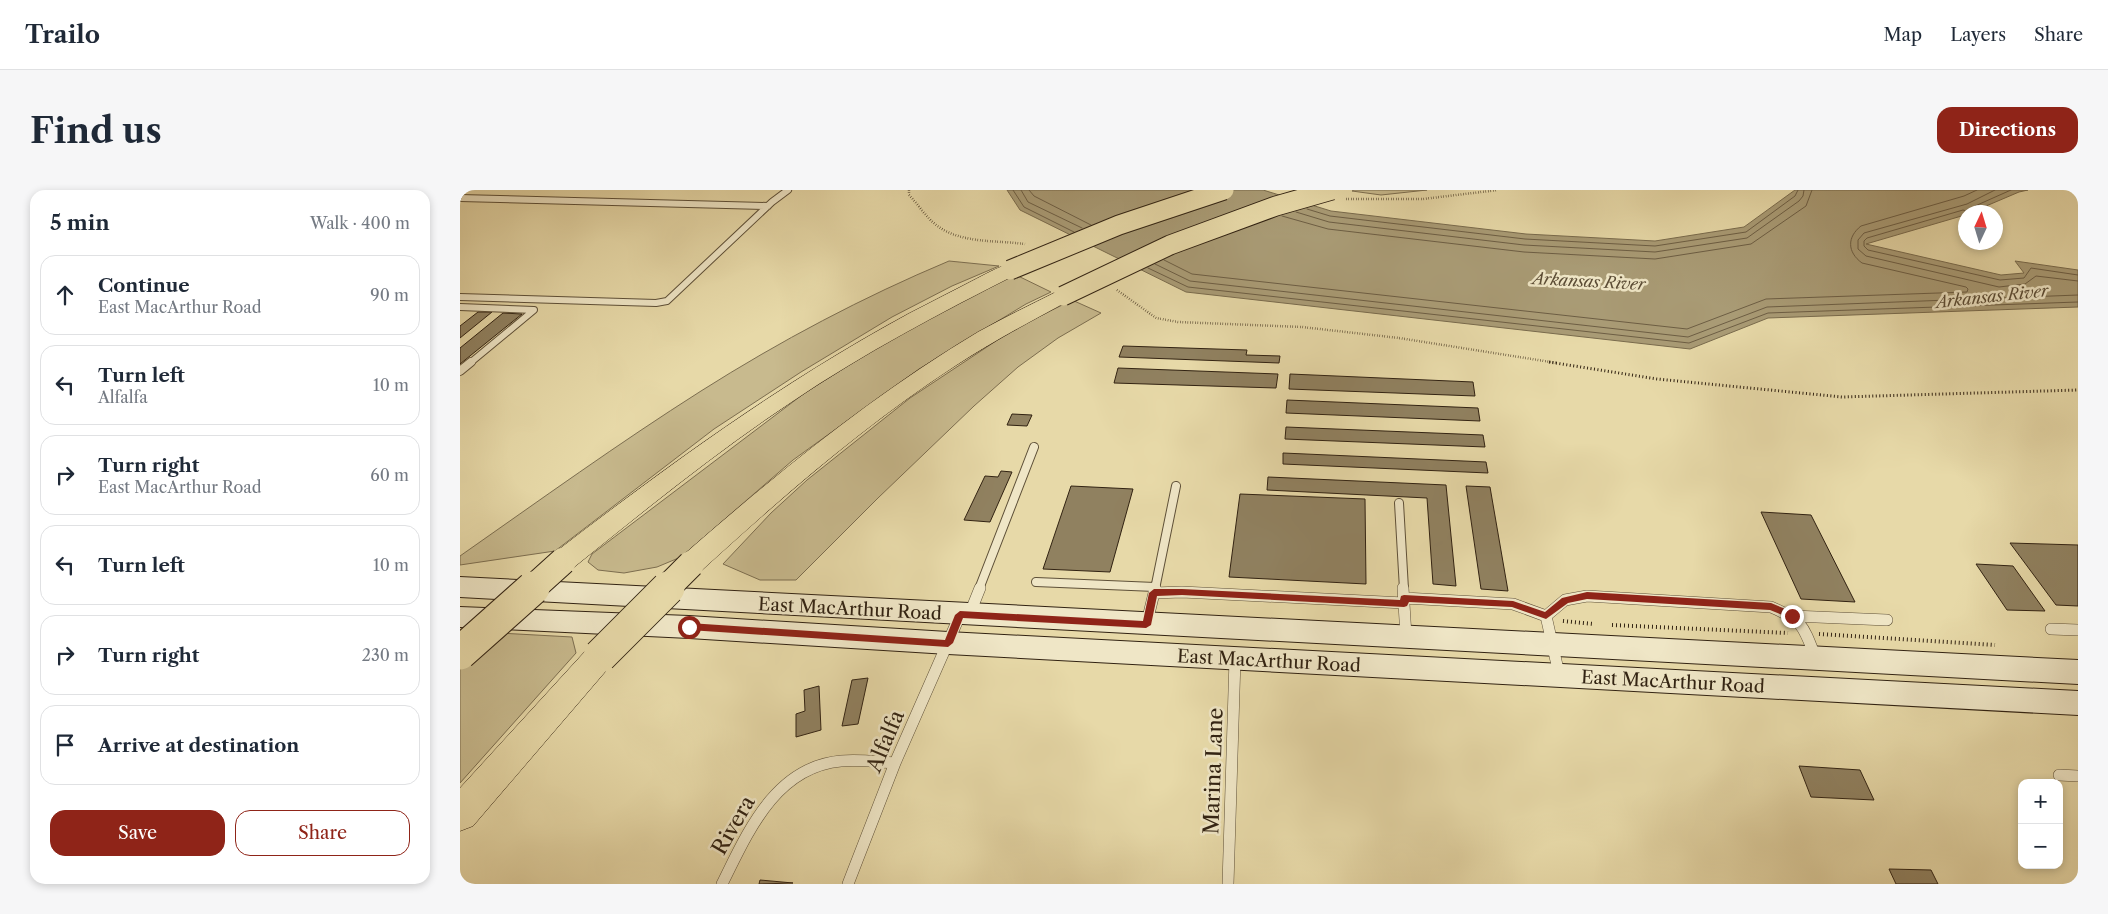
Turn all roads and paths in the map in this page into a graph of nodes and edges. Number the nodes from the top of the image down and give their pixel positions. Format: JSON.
{"nodes":[{"id":1,"x":788,"y":190,"type":"edge"},
{"id":2,"x":909,"y":190,"type":"edge"},
{"id":3,"x":1224,"y":190,"type":"edge"},
{"id":4,"x":1498,"y":190,"type":"edge"},
{"id":5,"x":1336,"y":195,"type":"edge"},
{"id":6,"x":460,"y":198,"type":"edge"},
{"id":7,"x":768,"y":206,"type":"junction"},
{"id":8,"x":1031,"y":246,"type":"dead end"},
{"id":9,"x":1113,"y":287,"type":"dead end"},
{"id":10,"x":460,"y":296,"type":"edge"},
{"id":11,"x":460,"y":307,"type":"edge"},
{"id":12,"x":460,"y":372,"type":"edge"},
{"id":13,"x":2078,"y":390,"type":"edge"},
{"id":14,"x":1034,"y":447,"type":"dead end"},
{"id":15,"x":1176,"y":486,"type":"dead end"},
{"id":16,"x":1400,"y":503,"type":"dead end"},
{"id":17,"x":1036,"y":582,"type":"dead end"},
{"id":18,"x":460,"y":587,"type":"edge"},
{"id":19,"x":1154,"y":590,"type":"junction"},
{"id":20,"x":1404,"y":601,"type":"junction"},
{"id":21,"x":964,"y":615,"type":"junction"},
{"id":22,"x":1546,"y":616,"type":"junction"},
{"id":23,"x":1792,"y":616,"type":"junction"},
{"id":24,"x":460,"y":617,"type":"edge"},
{"id":25,"x":1887,"y":620,"type":"dead end"},
{"id":26,"x":1146,"y":625,"type":"junction"},
{"id":27,"x":2051,"y":629,"type":"dead end"},
{"id":28,"x":2078,"y":630,"type":"edge"},
{"id":29,"x":1406,"y":638,"type":"junction"},
{"id":30,"x":948,"y":643,"type":"junction"},
{"id":31,"x":1554,"y":646,"type":"junction"},
{"id":32,"x":460,"y":653,"type":"edge"},
{"id":33,"x":1235,"y":659,"type":"junction"},
{"id":34,"x":1816,"y":660,"type":"junction"},
{"id":35,"x":2078,"y":672,"type":"edge"},
{"id":36,"x":1560,"y":676,"type":"junction"},
{"id":37,"x":2078,"y":703,"type":"edge"},
{"id":38,"x":895,"y":763,"type":"junction"},
{"id":39,"x":2059,"y":775,"type":"dead end"},
{"id":40,"x":2078,"y":776,"type":"edge"},
{"id":41,"x":460,"y":814,"type":"edge"},
{"id":42,"x":722,"y":884,"type":"edge"},
{"id":43,"x":848,"y":884,"type":"edge"},
{"id":44,"x":1228,"y":884,"type":"edge"}],
"edges":[{"from":1,"to":7,"type":"lane"},
{"from":2,"to":8,"type":"path"},
{"from":3,"to":32,"type":"highway","bridge":true},
{"from":4,"to":5,"type":"path"},
{"from":5,"to":41,"type":"highway","bridge":true},
{"from":6,"to":7,"type":"lane"},
{"from":7,"to":10,"type":"lane"},
{"from":9,"to":13,"type":"path"},
{"from":11,"to":12,"type":"lane"},
{"from":14,"to":21,"type":"lane","name":"Alfalfa"},
{"from":15,"to":19,"type":"lane"},
{"from":16,"to":20,"type":"lane"},
{"from":17,"to":19,"type":"lane"},
{"from":18,"to":21,"type":"street","name":"East MacArthur Road"},
{"from":19,"to":20,"type":"lane"},
{"from":19,"to":26,"type":"lane"},
{"from":20,"to":22,"type":"lane"},
{"from":20,"to":29,"type":"lane"},
{"from":21,"to":26,"type":"street","name":"East MacArthur Road"},
{"from":21,"to":30,"type":"lane","name":"Alfalfa"},
{"from":22,"to":23,"type":"lane"},
{"from":22,"to":31,"type":"lane"},
{"from":23,"to":25,"type":"lane"},
{"from":23,"to":34,"type":"lane"},
{"from":24,"to":30,"type":"street","name":"East MacArthur Road"},
{"from":26,"to":29,"type":"street","name":"East MacArthur Road"},
{"from":27,"to":28,"type":"lane"},
{"from":29,"to":31,"type":"street","name":"East MacArthur Road"},
{"from":30,"to":33,"type":"street","name":"East MacArthur Road"},
{"from":30,"to":38,"type":"lane","name":"Alfalfa"},
{"from":31,"to":34,"type":"street","name":"East MacArthur Road"},
{"from":31,"to":36,"type":"lane"},
{"from":33,"to":36,"type":"street","name":"East MacArthur Road"},
{"from":33,"to":44,"type":"lane","name":"Marina Lane"},
{"from":34,"to":35,"type":"street","name":"East MacArthur Road"},
{"from":36,"to":37,"type":"street","name":"East MacArthur Road"},
{"from":38,"to":42,"type":"lane","name":"Rivera"},
{"from":38,"to":43,"type":"lane","name":"Alfalfa"},
{"from":39,"to":40,"type":"lane"}]}
